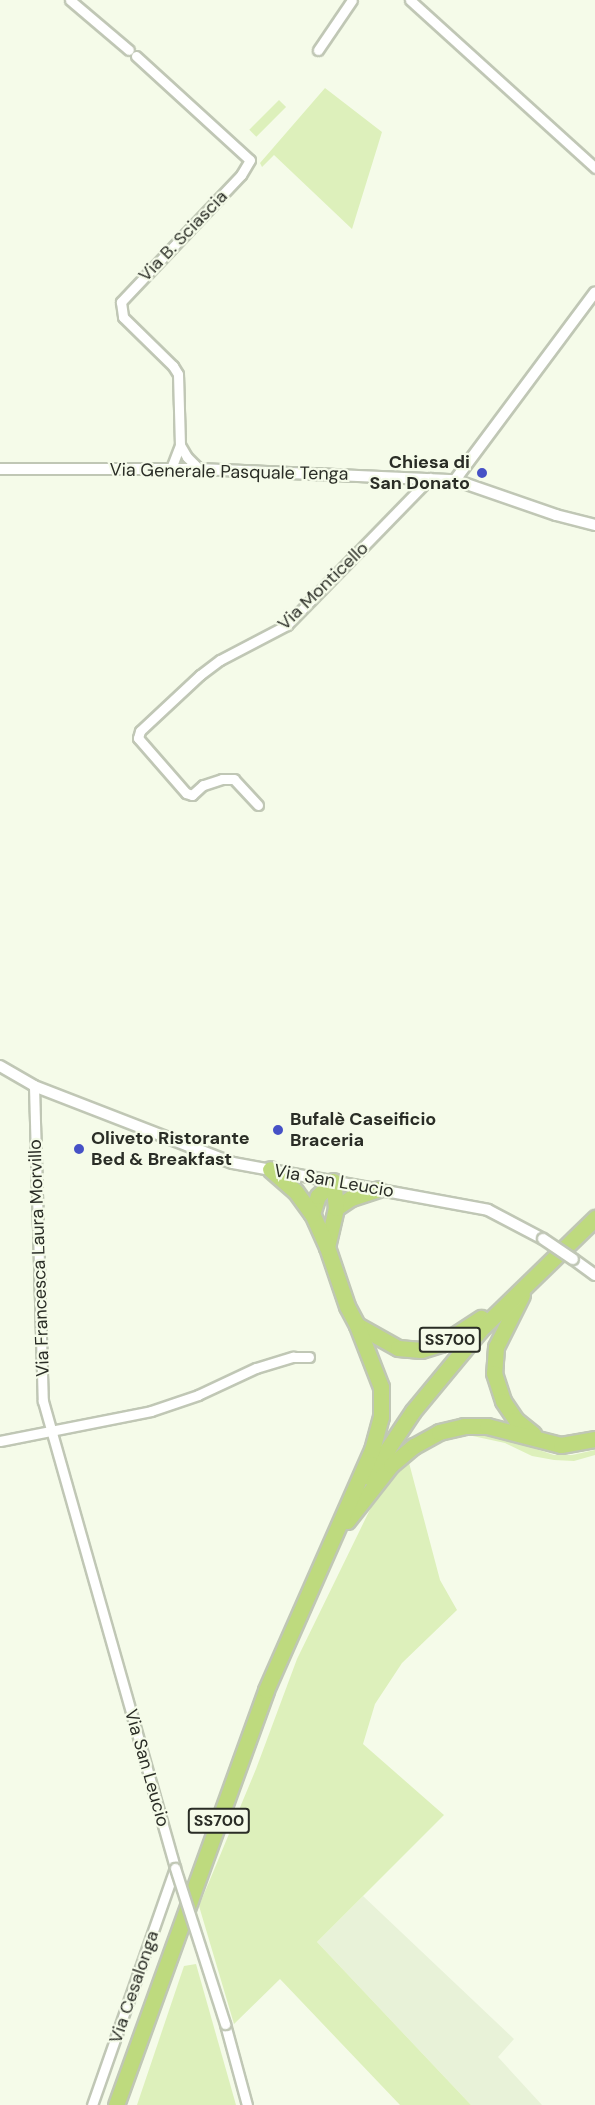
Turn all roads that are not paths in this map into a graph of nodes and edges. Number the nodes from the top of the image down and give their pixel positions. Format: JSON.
{"nodes":[{"id":1,"x":70,"y":0,"type":"edge"},
{"id":2,"x":352,"y":0,"type":"edge"},
{"id":3,"x":410,"y":0,"type":"edge"},
{"id":4,"x":318,"y":50,"type":"dead end"},
{"id":5,"x":595,"y":168,"type":"edge"},
{"id":6,"x":595,"y":292,"type":"edge"},
{"id":7,"x":180,"y":445,"type":"junction"},
{"id":8,"x":0,"y":469,"type":"edge"},
{"id":9,"x":171,"y":469,"type":"junction"},
{"id":10,"x":199,"y":469,"type":"junction"},
{"id":11,"x":430,"y":478,"type":"junction"},
{"id":12,"x":455,"y":480,"type":"junction"},
{"id":13,"x":595,"y":525,"type":"edge"},
{"id":14,"x":258,"y":805,"type":"dead end"},
{"id":15,"x":0,"y":1066,"type":"edge"},
{"id":16,"x":34,"y":1086,"type":"junction"},
{"id":17,"x":270,"y":1169,"type":"junction"},
{"id":18,"x":333,"y":1181,"type":"junction"},
{"id":19,"x":378,"y":1189,"type":"junction"},
{"id":20,"x":336,"y":1208,"type":"junction"},
{"id":21,"x":312,"y":1214,"type":"junction"},
{"id":22,"x":595,"y":1218,"type":"edge"},
{"id":23,"x":327,"y":1247,"type":"junction"},
{"id":24,"x":595,"y":1275,"type":"edge"},
{"id":25,"x":530,"y":1279,"type":"junction"},
{"id":26,"x":357,"y":1325,"type":"junction"},
{"id":27,"x":309,"y":1357,"type":"dead end"},
{"id":28,"x":51,"y":1429,"type":"junction"},
{"id":29,"x":539,"y":1438,"type":"junction"},
{"id":30,"x":595,"y":1439,"type":"edge"},
{"id":31,"x":0,"y":1441,"type":"edge"},
{"id":32,"x":332,"y":1540,"type":"junction"},
{"id":33,"x":175,"y":1868,"type":"junction"},
{"id":34,"x":92,"y":2105,"type":"edge"},
{"id":35,"x":116,"y":2105,"type":"edge"},
{"id":36,"x":247,"y":2105,"type":"edge"}],
"edges":[{"from":1,"to":7,"type":"street","name":"Via B. Sciascia"},
{"from":2,"to":4,"type":"street"},
{"from":3,"to":5,"type":"street"},
{"from":6,"to":12,"type":"street"},
{"from":7,"to":9,"type":"street"},
{"from":7,"to":10,"type":"street"},
{"from":8,"to":9,"type":"street","name":"Via Generale Pasquale Tenga"},
{"from":9,"to":10,"type":"street","name":"Via Generale Pasquale Tenga"},
{"from":10,"to":11,"type":"street","name":"Via Generale Pasquale Tenga"},
{"from":11,"to":12,"type":"street","name":"Via Generale Pasquale Tenga"},
{"from":11,"to":14,"type":"street","name":"Via Monticello"},
{"from":12,"to":13,"type":"street","name":"Via Generale Pasquale Tenga"},
{"from":15,"to":16,"type":"street","name":"Via San Leucio"},
{"from":16,"to":17,"type":"street","name":"Via San Leucio"},
{"from":16,"to":28,"type":"street","name":"Via Francesca Laura Morvillo"},
{"from":17,"to":18,"type":"street","name":"Via San Leucio"},
{"from":17,"to":21,"type":"highway","number":"SS700"},
{"from":18,"to":19,"type":"street","name":"Via San Leucio"},
{"from":18,"to":20,"type":"highway"},
{"from":18,"to":21,"type":"highway"},
{"from":19,"to":20,"type":"highway"},
{"from":19,"to":24,"type":"street","name":"Via San Leucio","bridge":true},
{"from":20,"to":23,"type":"highway"},
{"from":21,"to":23,"type":"highway","number":"SS700"},
{"from":22,"to":25,"type":"highway","number":"SS700"},
{"from":23,"to":26,"type":"highway","number":"SS700"},
{"from":25,"to":26,"type":"highway","number":"SS700"},
{"from":25,"to":29,"type":"highway","number":"SS700"},
{"from":25,"to":32,"type":"highway","number":"SS700"},
{"from":26,"to":32,"type":"highway","number":"SS700"},
{"from":27,"to":28,"type":"street"},
{"from":28,"to":31,"type":"street"},
{"from":28,"to":33,"type":"street","name":"Via San Leucio"},
{"from":29,"to":30,"type":"highway","number":"SS700"},
{"from":29,"to":32,"type":"highway","number":"SS700"},
{"from":32,"to":35,"type":"highway","number":"SS700"},
{"from":33,"to":34,"type":"street","name":"Via Cesalonga"},
{"from":33,"to":36,"type":"street","name":"Via San Leucio","bridge":true}]}
